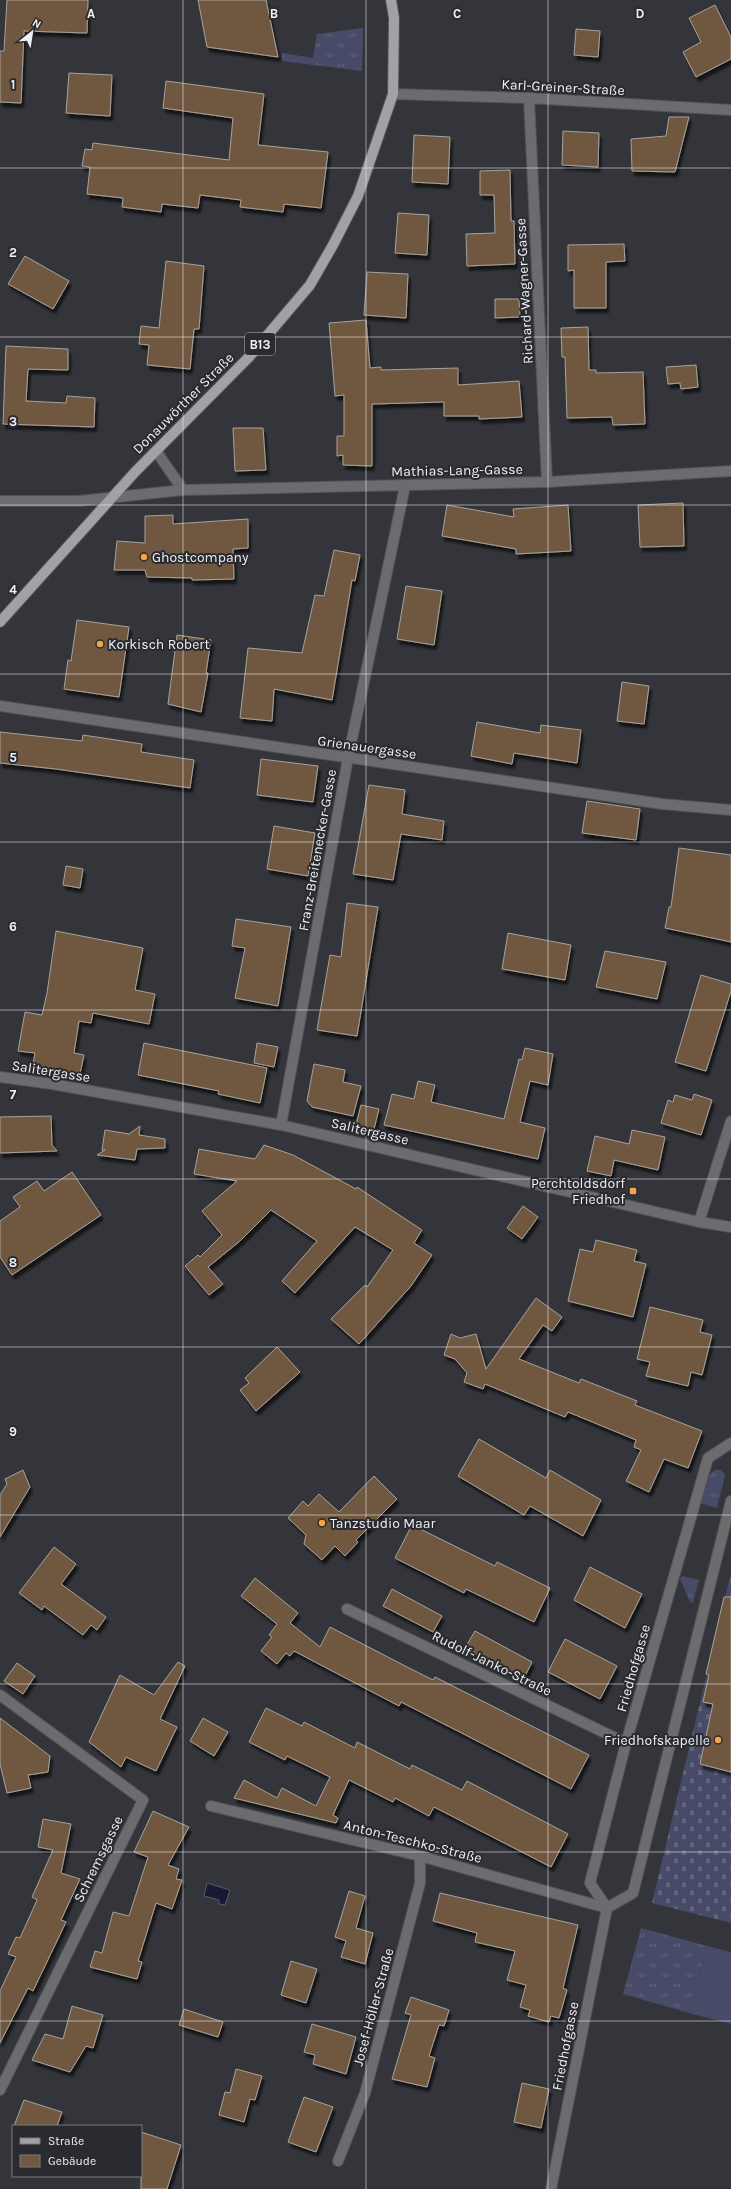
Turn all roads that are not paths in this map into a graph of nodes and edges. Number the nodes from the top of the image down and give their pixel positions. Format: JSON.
{"nodes":[{"id":1,"x":391,"y":0,"type":"edge"},
{"id":2,"x":393,"y":94,"type":"junction"},
{"id":3,"x":529,"y":98,"type":"junction"},
{"id":4,"x":731,"y":110,"type":"edge"},
{"id":5,"x":156,"y":451,"type":"junction"},
{"id":6,"x":731,"y":471,"type":"edge"},
{"id":7,"x":547,"y":482,"type":"junction"},
{"id":8,"x":405,"y":486,"type":"junction"},
{"id":9,"x":183,"y":490,"type":"junction"},
{"id":10,"x":115,"y":496,"type":"junction"},
{"id":11,"x":0,"y":501,"type":"edge"},
{"id":12,"x":0,"y":622,"type":"edge"},
{"id":13,"x":0,"y":706,"type":"edge"},
{"id":14,"x":348,"y":758,"type":"junction"},
{"id":15,"x":731,"y":810,"type":"edge"},
{"id":16,"x":0,"y":1077,"type":"edge"},
{"id":17,"x":731,"y":1121,"type":"edge"},
{"id":18,"x":281,"y":1125,"type":"junction"},
{"id":19,"x":699,"y":1222,"type":"junction"},
{"id":20,"x":731,"y":1227,"type":"edge"},
{"id":21,"x":731,"y":1443,"type":"edge"},
{"id":22,"x":731,"y":1501,"type":"edge"},
{"id":23,"x":347,"y":1609,"type":"dead end"},
{"id":24,"x":0,"y":1695,"type":"edge"},
{"id":25,"x":626,"y":1743,"type":"junction"},
{"id":26,"x":211,"y":1806,"type":"dead end"},
{"id":27,"x":420,"y":1856,"type":"junction"},
{"id":28,"x":607,"y":1908,"type":"junction"},
{"id":29,"x":0,"y":2090,"type":"edge"},
{"id":30,"x":338,"y":2161,"type":"dead end"},
{"id":31,"x":551,"y":2189,"type":"edge"}],
"edges":[{"from":1,"to":2,"type":"main road","name":"Donauwörther Straße","number":"B13"},
{"from":2,"to":3,"type":"street","name":"Karl-Greiner-Straße"},
{"from":2,"to":5,"type":"main road","name":"Donauwörther Straße","number":"B13"},
{"from":3,"to":4,"type":"street","name":"Karl-Greiner-Straße"},
{"from":3,"to":7,"type":"street","name":"Richard-Wagner-Gasse"},
{"from":5,"to":9,"type":"street"},
{"from":5,"to":10,"type":"main road","name":"Donauwörther Straße","number":"B13"},
{"from":6,"to":7,"type":"street","name":"Mathias-Lang-Gasse"},
{"from":7,"to":8,"type":"street","name":"Mathias-Lang-Gasse"},
{"from":8,"to":9,"type":"street","name":"Mathias-Lang-Gasse"},
{"from":8,"to":14,"type":"street","name":"Franz-Breitenecker-Gasse"},
{"from":9,"to":10,"type":"street","name":"Mathias-Lang-Gasse"},
{"from":10,"to":11,"type":"street","name":"Mathias-Lang-Gasse"},
{"from":10,"to":12,"type":"main road","name":"Donauwörther Straße","number":"B13"},
{"from":13,"to":14,"type":"street","name":"Grienauergasse"},
{"from":14,"to":15,"type":"street","name":"Grienauergasse"},
{"from":14,"to":18,"type":"street","name":"Franz-Breitenecker-Gasse"},
{"from":16,"to":18,"type":"street","name":"Salitergasse"},
{"from":17,"to":19,"type":"street"},
{"from":18,"to":19,"type":"street","name":"Salitergasse"},
{"from":19,"to":20,"type":"street","name":"Salitergasse"},
{"from":21,"to":25,"type":"street","name":"Friedhofgasse"},
{"from":22,"to":28,"type":"street"},
{"from":23,"to":25,"type":"street","name":"Rudolf-Janko-Straße"},
{"from":24,"to":29,"type":"street","name":"Schremsgasse"},
{"from":25,"to":28,"type":"street","name":"Friedhofgasse"},
{"from":26,"to":27,"type":"street","name":"Anton-Teschko-Straße"},
{"from":27,"to":28,"type":"street","name":"Anton-Teschko-Straße"},
{"from":27,"to":30,"type":"street","name":"Josef-Höller-Straße"},
{"from":28,"to":31,"type":"street","name":"Friedhofgasse"}]}
